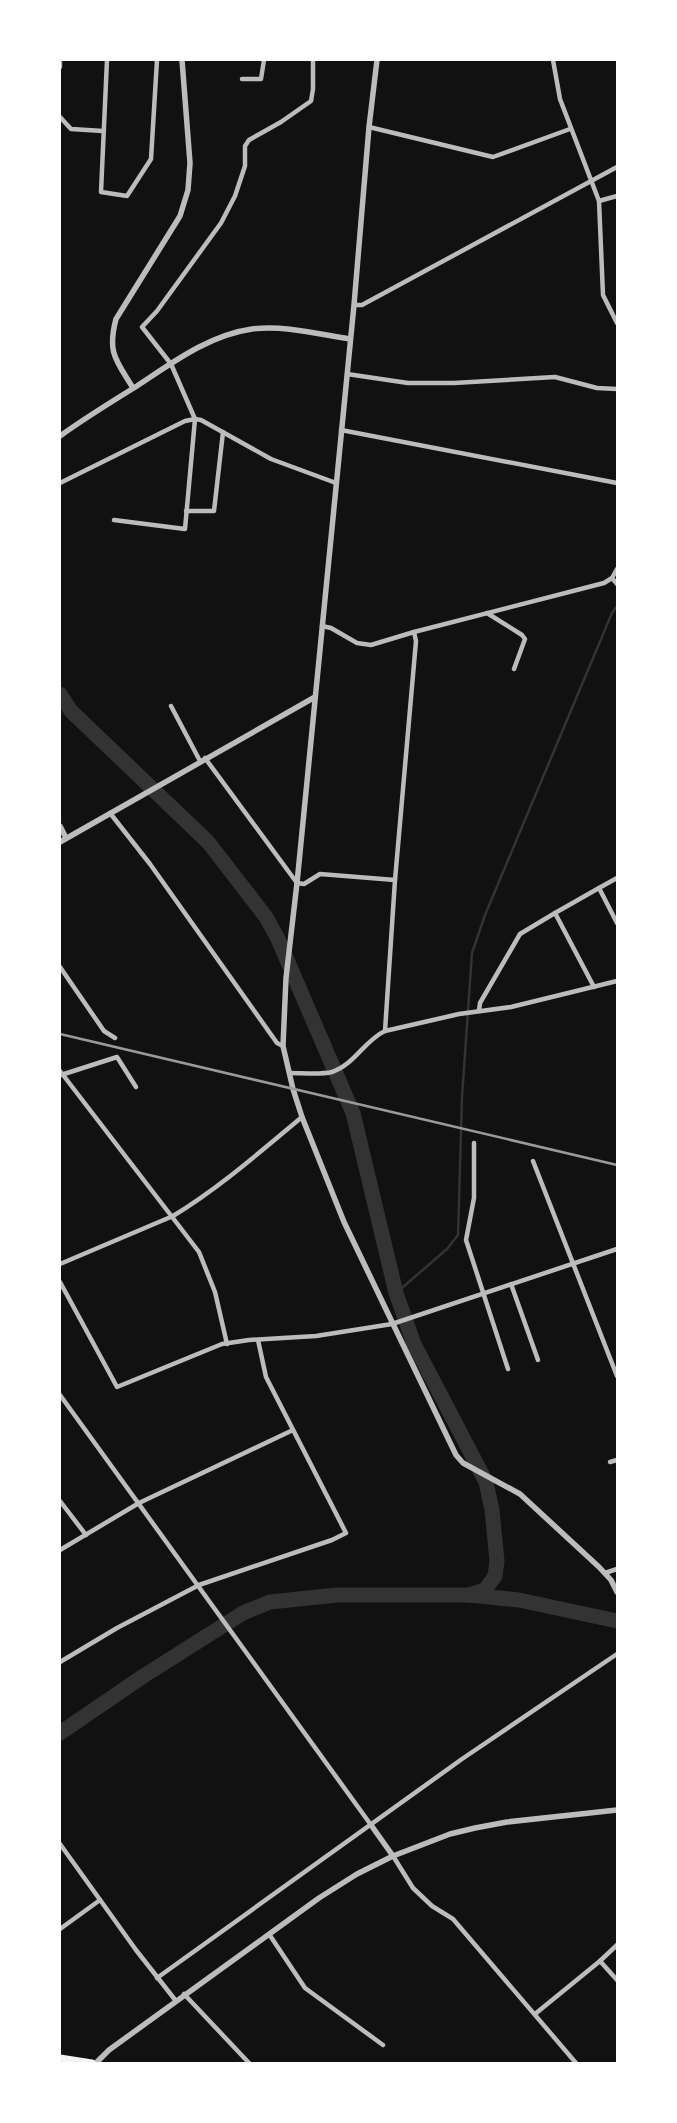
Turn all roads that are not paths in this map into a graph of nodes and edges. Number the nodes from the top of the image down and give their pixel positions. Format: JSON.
{"nodes":[{"id":1,"x":107,"y":60,"type":"edge"},
{"id":2,"x":157,"y":60,"type":"edge"},
{"id":3,"x":182,"y":60,"type":"edge"},
{"id":4,"x":264,"y":60,"type":"edge"},
{"id":5,"x":313,"y":60,"type":"edge"},
{"id":6,"x":377,"y":60,"type":"edge"},
{"id":7,"x":553,"y":60,"type":"edge"},
{"id":8,"x":60,"y":62,"type":"edge"},
{"id":9,"x":60,"y":67,"type":"edge"},
{"id":10,"x":242,"y":79,"type":"dead end"},
{"id":11,"x":60,"y":117,"type":"edge"},
{"id":12,"x":368,"y":127,"type":"junction"},
{"id":13,"x":570,"y":129,"type":"junction"},
{"id":14,"x":103,"y":131,"type":"junction"},
{"id":15,"x":617,"y":167,"type":"edge"},
{"id":16,"x":590,"y":182,"type":"junction"},
{"id":17,"x":617,"y":196,"type":"edge"},
{"id":18,"x":599,"y":201,"type":"junction"},
{"id":19,"x":354,"y":305,"type":"junction"},
{"id":20,"x":617,"y":323,"type":"edge"},
{"id":21,"x":350,"y":339,"type":"junction"},
{"id":22,"x":171,"y":364,"type":"junction"},
{"id":23,"x":347,"y":374,"type":"junction"},
{"id":24,"x":133,"y":388,"type":"junction"},
{"id":25,"x":617,"y":389,"type":"edge"},
{"id":26,"x":194,"y":418,"type":"junction"},
{"id":27,"x":341,"y":430,"type":"junction"},
{"id":28,"x":223,"y":432,"type":"junction"},
{"id":29,"x":60,"y":436,"type":"edge"},
{"id":30,"x":60,"y":483,"type":"edge"},
{"id":31,"x":336,"y":483,"type":"junction"},
{"id":32,"x":617,"y":483,"type":"edge"},
{"id":33,"x":186,"y":511,"type":"junction"},
{"id":34,"x":114,"y":520,"type":"dead end"},
{"id":35,"x":617,"y":569,"type":"edge"},
{"id":36,"x":612,"y":578,"type":"junction"},
{"id":37,"x":617,"y":584,"type":"edge"},
{"id":38,"x":487,"y":613,"type":"junction"},
{"id":39,"x":322,"y":626,"type":"junction"},
{"id":40,"x":414,"y":632,"type":"junction"},
{"id":41,"x":514,"y":669,"type":"dead end"},
{"id":42,"x":314,"y":696,"type":"junction"},
{"id":43,"x":171,"y":706,"type":"dead end"},
{"id":44,"x":202,"y":760,"type":"junction"},
{"id":45,"x":110,"y":813,"type":"junction"},
{"id":46,"x":60,"y":826,"type":"edge"},
{"id":47,"x":66,"y":838,"type":"junction"},
{"id":48,"x":60,"y":842,"type":"edge"},
{"id":49,"x":617,"y":878,"type":"edge"},
{"id":50,"x":394,"y":880,"type":"junction"},
{"id":51,"x":297,"y":883,"type":"junction"},
{"id":52,"x":599,"y":888,"type":"junction"},
{"id":53,"x":556,"y":913,"type":"junction"},
{"id":54,"x":617,"y":923,"type":"edge"},
{"id":55,"x":60,"y":967,"type":"edge"},
{"id":56,"x":617,"y":981,"type":"edge"},
{"id":57,"x":594,"y":987,"type":"junction"},
{"id":58,"x":476,"y":1012,"type":"junction"},
{"id":59,"x":385,"y":1031,"type":"junction"},
{"id":60,"x":115,"y":1038,"type":"dead end"},
{"id":61,"x":283,"y":1046,"type":"junction"},
{"id":62,"x":61,"y":1073,"type":"edge"},
{"id":63,"x":289,"y":1073,"type":"junction"},
{"id":64,"x":136,"y":1087,"type":"dead end"},
{"id":65,"x":302,"y":1117,"type":"junction"},
{"id":66,"x":474,"y":1143,"type":"dead end"},
{"id":67,"x":533,"y":1160,"type":"dead end"},
{"id":68,"x":172,"y":1216,"type":"junction"},
{"id":69,"x":617,"y":1249,"type":"edge"},
{"id":70,"x":60,"y":1264,"type":"edge"},
{"id":71,"x":574,"y":1264,"type":"junction"},
{"id":72,"x":60,"y":1282,"type":"edge"},
{"id":73,"x":511,"y":1284,"type":"junction"},
{"id":74,"x":482,"y":1294,"type":"junction"},
{"id":75,"x":395,"y":1323,"type":"junction"},
{"id":76,"x":258,"y":1340,"type":"junction"},
{"id":77,"x":227,"y":1344,"type":"junction"},
{"id":78,"x":538,"y":1360,"type":"dead end"},
{"id":79,"x":508,"y":1369,"type":"dead end"},
{"id":80,"x":617,"y":1376,"type":"edge"},
{"id":81,"x":60,"y":1395,"type":"edge"},
{"id":82,"x":293,"y":1430,"type":"junction"},
{"id":83,"x":617,"y":1460,"type":"edge"},
{"id":84,"x":610,"y":1462,"type":"dead end"},
{"id":85,"x":60,"y":1501,"type":"edge"},
{"id":86,"x":139,"y":1503,"type":"junction"},
{"id":87,"x":86,"y":1535,"type":"junction"},
{"id":88,"x":60,"y":1550,"type":"edge"},
{"id":89,"x":617,"y":1569,"type":"edge"},
{"id":90,"x":605,"y":1573,"type":"junction"},
{"id":91,"x":199,"y":1585,"type":"junction"},
{"id":92,"x":617,"y":1592,"type":"edge"},
{"id":93,"x":617,"y":1654,"type":"edge"},
{"id":94,"x":60,"y":1662,"type":"edge"},
{"id":95,"x":617,"y":1810,"type":"edge"},
{"id":96,"x":371,"y":1825,"type":"junction"},
{"id":97,"x":60,"y":1844,"type":"edge"},
{"id":98,"x":393,"y":1856,"type":"junction"},
{"id":99,"x":100,"y":1900,"type":"junction"},
{"id":100,"x":60,"y":1930,"type":"edge"},
{"id":101,"x":269,"y":1934,"type":"junction"},
{"id":102,"x":617,"y":1945,"type":"edge"},
{"id":103,"x":600,"y":1961,"type":"junction"},
{"id":104,"x":157,"y":1978,"type":"junction"},
{"id":105,"x":617,"y":1980,"type":"edge"},
{"id":106,"x":184,"y":1994,"type":"junction"},
{"id":107,"x":176,"y":2001,"type":"junction"},
{"id":108,"x":535,"y":2014,"type":"junction"},
{"id":109,"x":383,"y":2045,"type":"dead end"},
{"id":110,"x":60,"y":2058,"type":"edge"},
{"id":111,"x":94,"y":2063,"type":"edge"},
{"id":112,"x":249,"y":2063,"type":"edge"},
{"id":113,"x":576,"y":2063,"type":"edge"}],
"edges":[{"from":1,"to":14,"type":"street"},
{"from":2,"to":14,"type":"street"},
{"from":3,"to":24,"type":"street"},
{"from":4,"to":10,"type":"street"},
{"from":5,"to":22,"type":"street"},
{"from":6,"to":12,"type":"street"},
{"from":7,"to":13,"type":"street"},
{"from":8,"to":9,"type":"street"},
{"from":11,"to":14,"type":"street"},
{"from":12,"to":13,"type":"street"},
{"from":12,"to":19,"type":"street"},
{"from":13,"to":16,"type":"street"},
{"from":15,"to":16,"type":"street"},
{"from":16,"to":18,"type":"street"},
{"from":16,"to":19,"type":"street"},
{"from":17,"to":18,"type":"street"},
{"from":18,"to":20,"type":"street"},
{"from":19,"to":21,"type":"street"},
{"from":21,"to":22,"type":"street"},
{"from":21,"to":23,"type":"street"},
{"from":22,"to":24,"type":"street"},
{"from":22,"to":26,"type":"street"},
{"from":23,"to":25,"type":"street"},
{"from":23,"to":27,"type":"street"},
{"from":24,"to":29,"type":"street"},
{"from":26,"to":28,"type":"street"},
{"from":26,"to":30,"type":"street"},
{"from":26,"to":33,"type":"street"},
{"from":27,"to":31,"type":"street"},
{"from":27,"to":32,"type":"street"},
{"from":28,"to":31,"type":"street"},
{"from":28,"to":33,"type":"street"},
{"from":31,"to":39,"type":"street"},
{"from":33,"to":34,"type":"street"},
{"from":35,"to":36,"type":"street"},
{"from":36,"to":37,"type":"street"},
{"from":36,"to":38,"type":"street"},
{"from":38,"to":40,"type":"street"},
{"from":38,"to":41,"type":"street"},
{"from":39,"to":40,"type":"street"},
{"from":39,"to":42,"type":"street"},
{"from":40,"to":50,"type":"street"},
{"from":42,"to":44,"type":"street"},
{"from":42,"to":51,"type":"street"},
{"from":43,"to":44,"type":"street"},
{"from":44,"to":45,"type":"street"},
{"from":44,"to":51,"type":"street"},
{"from":45,"to":47,"type":"street"},
{"from":45,"to":61,"type":"street"},
{"from":46,"to":47,"type":"street"},
{"from":47,"to":48,"type":"street"},
{"from":49,"to":52,"type":"street"},
{"from":50,"to":51,"type":"street"},
{"from":50,"to":59,"type":"street"},
{"from":51,"to":61,"type":"street"},
{"from":52,"to":53,"type":"street"},
{"from":52,"to":54,"type":"street"},
{"from":53,"to":57,"type":"street"},
{"from":53,"to":58,"type":"street"},
{"from":55,"to":60,"type":"street"},
{"from":56,"to":57,"type":"street"},
{"from":57,"to":58,"type":"street"},
{"from":58,"to":59,"type":"street"},
{"from":59,"to":63,"type":"street"},
{"from":61,"to":63,"type":"street"},
{"from":62,"to":64,"type":"street"},
{"from":62,"to":68,"type":"street"},
{"from":63,"to":65,"type":"street"},
{"from":65,"to":68,"type":"street"},
{"from":65,"to":75,"type":"street"},
{"from":66,"to":74,"type":"street"},
{"from":67,"to":71,"type":"street"},
{"from":68,"to":70,"type":"street"},
{"from":68,"to":77,"type":"street"},
{"from":69,"to":71,"type":"street"},
{"from":71,"to":73,"type":"street"},
{"from":71,"to":80,"type":"street"},
{"from":72,"to":77,"type":"street"},
{"from":73,"to":74,"type":"street"},
{"from":73,"to":78,"type":"street"},
{"from":74,"to":75,"type":"street"},
{"from":74,"to":79,"type":"street"},
{"from":75,"to":76,"type":"street"},
{"from":75,"to":90,"type":"street"},
{"from":76,"to":77,"type":"street"},
{"from":76,"to":82,"type":"street"},
{"from":81,"to":86,"type":"street"},
{"from":82,"to":86,"type":"street"},
{"from":82,"to":91,"type":"street"},
{"from":83,"to":84,"type":"street"},
{"from":85,"to":87,"type":"street"},
{"from":86,"to":87,"type":"street"},
{"from":86,"to":91,"type":"street"},
{"from":87,"to":88,"type":"street"},
{"from":89,"to":90,"type":"street"},
{"from":90,"to":92,"type":"street"},
{"from":91,"to":94,"type":"street"},
{"from":91,"to":96,"type":"street"},
{"from":93,"to":96,"type":"street"},
{"from":95,"to":98,"type":"street"},
{"from":96,"to":98,"type":"street"},
{"from":96,"to":104,"type":"street"},
{"from":97,"to":99,"type":"street"},
{"from":98,"to":101,"type":"street"},
{"from":98,"to":108,"type":"street"},
{"from":99,"to":100,"type":"street"},
{"from":99,"to":104,"type":"street"},
{"from":101,"to":106,"type":"street"},
{"from":101,"to":109,"type":"street"},
{"from":102,"to":103,"type":"street"},
{"from":103,"to":105,"type":"street"},
{"from":103,"to":108,"type":"street"},
{"from":104,"to":107,"type":"street"},
{"from":106,"to":107,"type":"street"},
{"from":106,"to":112,"type":"street"},
{"from":107,"to":111,"type":"street"},
{"from":108,"to":113,"type":"street"},
{"from":110,"to":111,"type":"main road"}]}
